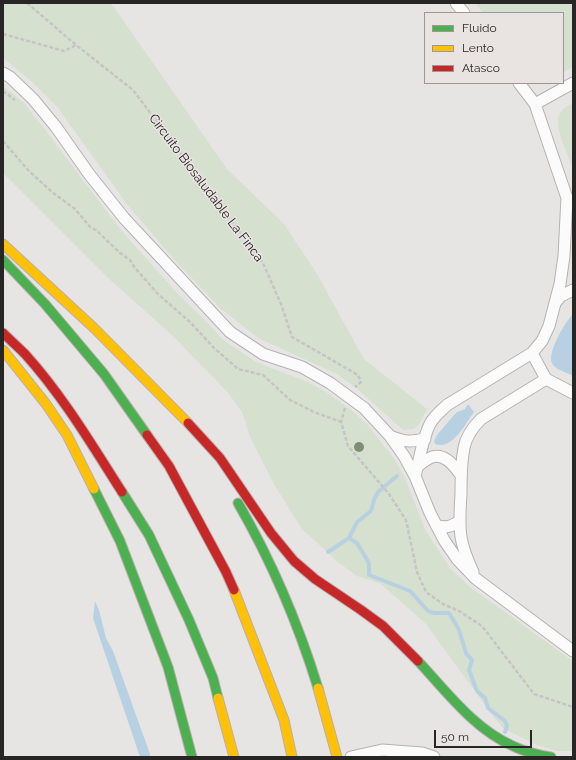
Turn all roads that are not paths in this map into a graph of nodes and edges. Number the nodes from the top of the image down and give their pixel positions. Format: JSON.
{"nodes":[{"id":1,"x":456,"y":3,"type":"edge"},
{"id":2,"x":463,"y":12,"type":"edge"},
{"id":3,"x":3,"y":73,"type":"edge"},
{"id":4,"x":573,"y":83,"type":"edge"},
{"id":5,"x":520,"y":84,"type":"edge"},
{"id":6,"x":535,"y":104,"type":"junction"},
{"id":7,"x":567,"y":197,"type":"junction"},
{"id":8,"x":573,"y":213,"type":"edge"},
{"id":9,"x":3,"y":244,"type":"edge"},
{"id":10,"x":3,"y":260,"type":"edge"},
{"id":11,"x":573,"y":290,"type":"edge"},
{"id":12,"x":555,"y":303,"type":"junction"},
{"id":13,"x":3,"y":333,"type":"edge"},
{"id":14,"x":3,"y":350,"type":"edge"},
{"id":15,"x":532,"y":353,"type":"junction"},
{"id":16,"x":546,"y":379,"type":"junction"},
{"id":17,"x":573,"y":393,"type":"edge"},
{"id":18,"x":177,"y":412,"type":"junction"},
{"id":19,"x":390,"y":436,"type":"junction"},
{"id":20,"x":424,"y":439,"type":"junction"},
{"id":21,"x":416,"y":471,"type":"junction"},
{"id":22,"x":461,"y":475,"type":"junction"},
{"id":23,"x":460,"y":521,"type":"junction"},
{"id":24,"x":436,"y":525,"type":"junction"},
{"id":25,"x":475,"y":578,"type":"junction"},
{"id":26,"x":573,"y":651,"type":"edge"},
{"id":27,"x":192,"y":757,"type":"edge"},
{"id":28,"x":234,"y":757,"type":"edge"},
{"id":29,"x":292,"y":757,"type":"edge"},
{"id":30,"x":338,"y":757,"type":"edge"},
{"id":31,"x":351,"y":757,"type":"edge"},
{"id":32,"x":434,"y":757,"type":"edge"},
{"id":33,"x":551,"y":757,"type":"edge"}],
"edges":[{"from":1,"to":2,"type":"street"},
{"from":3,"to":19,"type":"street"},
{"from":4,"to":6,"type":"street"},
{"from":5,"to":6,"type":"street"},
{"from":6,"to":7,"type":"street"},
{"from":7,"to":8,"type":"street"},
{"from":7,"to":12,"type":"street"},
{"from":9,"to":18,"type":"highway"},
{"from":10,"to":29,"type":"highway"},
{"from":11,"to":12,"type":"street"},
{"from":12,"to":15,"type":"street"},
{"from":13,"to":28,"type":"highway"},
{"from":14,"to":27,"type":"highway"},
{"from":15,"to":16,"type":"street"},
{"from":15,"to":20,"type":"street"},
{"from":16,"to":17,"type":"street"},
{"from":16,"to":22,"type":"street"},
{"from":18,"to":30,"type":"highway"},
{"from":18,"to":33,"type":"highway"},
{"from":19,"to":20,"type":"street"},
{"from":19,"to":21,"type":"street"},
{"from":20,"to":21,"type":"street"},
{"from":21,"to":22,"type":"street"},
{"from":21,"to":24,"type":"street"},
{"from":22,"to":23,"type":"street"},
{"from":23,"to":24,"type":"street"},
{"from":23,"to":25,"type":"street"},
{"from":24,"to":25,"type":"street"},
{"from":25,"to":26,"type":"street"},
{"from":31,"to":32,"type":"street"}]}
